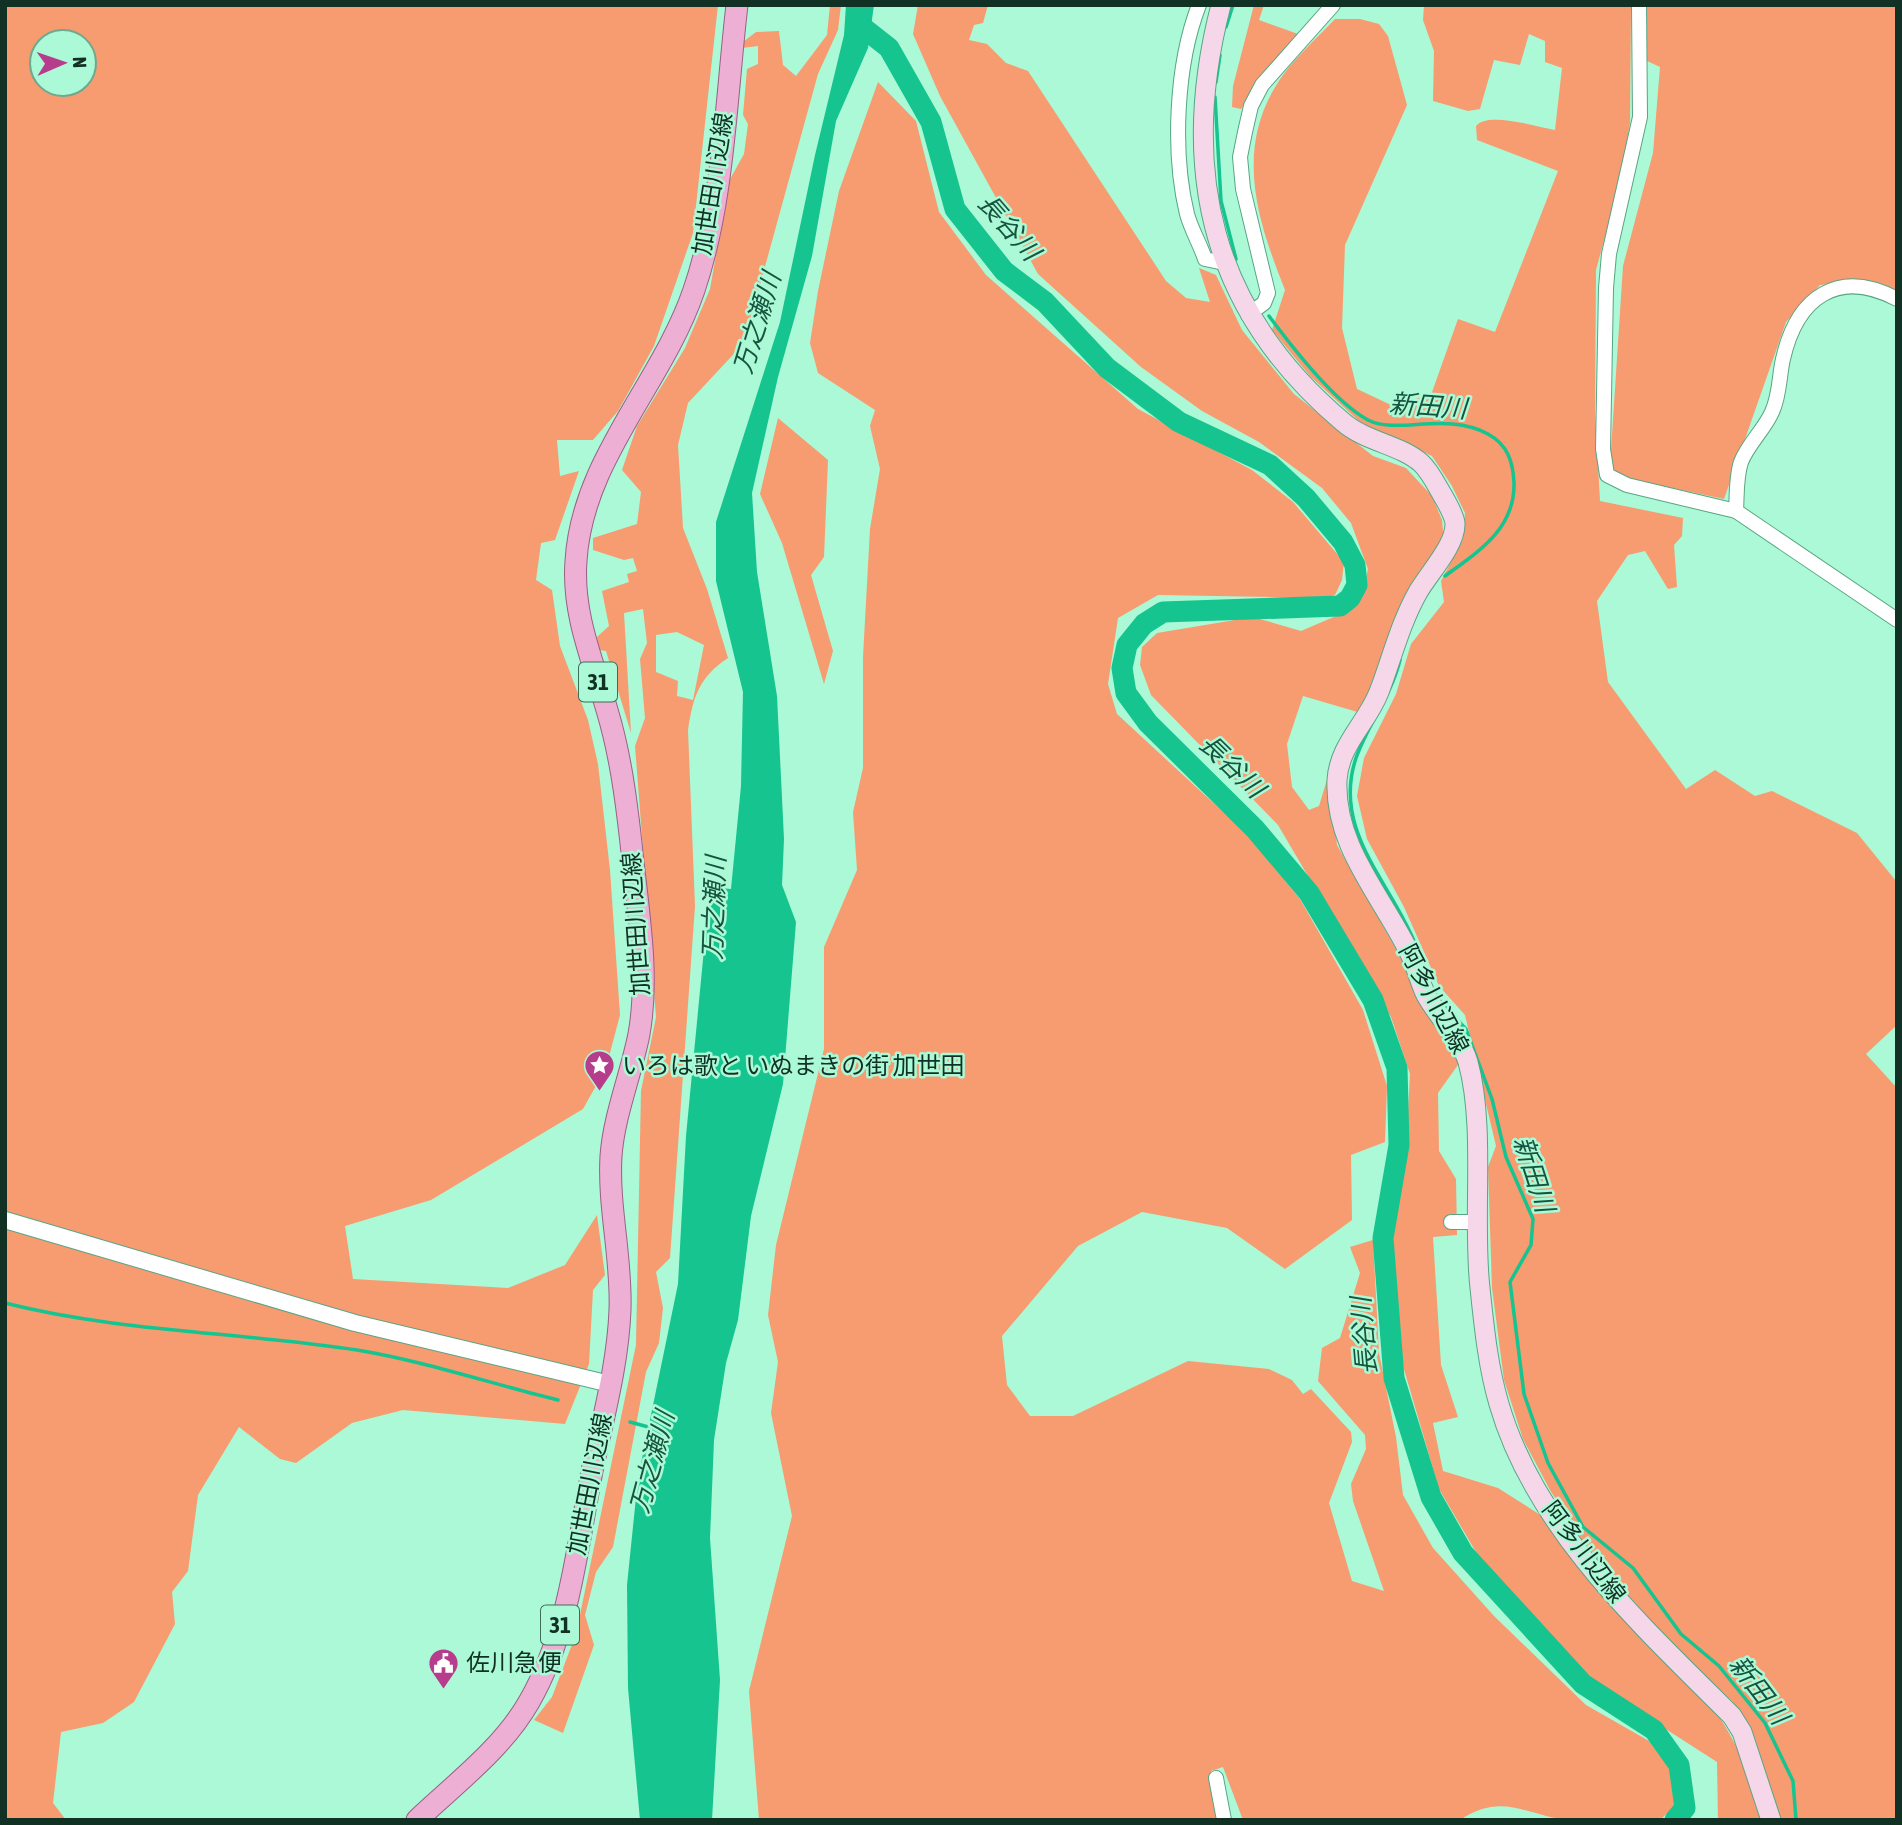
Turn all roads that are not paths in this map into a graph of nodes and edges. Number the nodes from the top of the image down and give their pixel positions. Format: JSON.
{"nodes":[{"id":1,"x":737,"y":5,"type":"edge"},
{"id":2,"x":1199,"y":5,"type":"edge"},
{"id":3,"x":1221,"y":5,"type":"edge"},
{"id":4,"x":1333,"y":5,"type":"edge"},
{"id":5,"x":1639,"y":5,"type":"edge"},
{"id":6,"x":1224,"y":262,"type":"junction"},
{"id":7,"x":1897,"y":299,"type":"edge"},
{"id":8,"x":1246,"y":312,"type":"junction"},
{"id":9,"x":1736,"y":510,"type":"junction"},
{"id":10,"x":1897,"y":620,"type":"edge"},
{"id":11,"x":5,"y":1220,"type":"edge"},
{"id":12,"x":1451,"y":1222,"type":"dead end"},
{"id":13,"x":1478,"y":1222,"type":"junction"},
{"id":14,"x":610,"y":1384,"type":"junction"},
{"id":15,"x":1216,"y":1778,"type":"dead end"},
{"id":16,"x":417,"y":1820,"type":"edge"},
{"id":17,"x":1224,"y":1820,"type":"edge"},
{"id":18,"x":1771,"y":1820,"type":"edge"}],
"edges":[{"from":1,"to":14,"type":"main road","name":"加世田川辺線","number":"31"},
{"from":2,"to":6,"type":"street"},
{"from":3,"to":6,"type":"main road"},
{"from":4,"to":8,"type":"street"},
{"from":5,"to":9,"type":"street"},
{"from":6,"to":8,"type":"main road"},
{"from":7,"to":9,"type":"street"},
{"from":8,"to":13,"type":"main road","name":"阿多川辺線"},
{"from":9,"to":10,"type":"street"},
{"from":11,"to":14,"type":"street"},
{"from":12,"to":13,"type":"street"},
{"from":13,"to":18,"type":"main road","name":"阿多川辺線"},
{"from":14,"to":16,"type":"main road","name":"加世田川辺線","number":"31"},
{"from":15,"to":17,"type":"street"}]}
